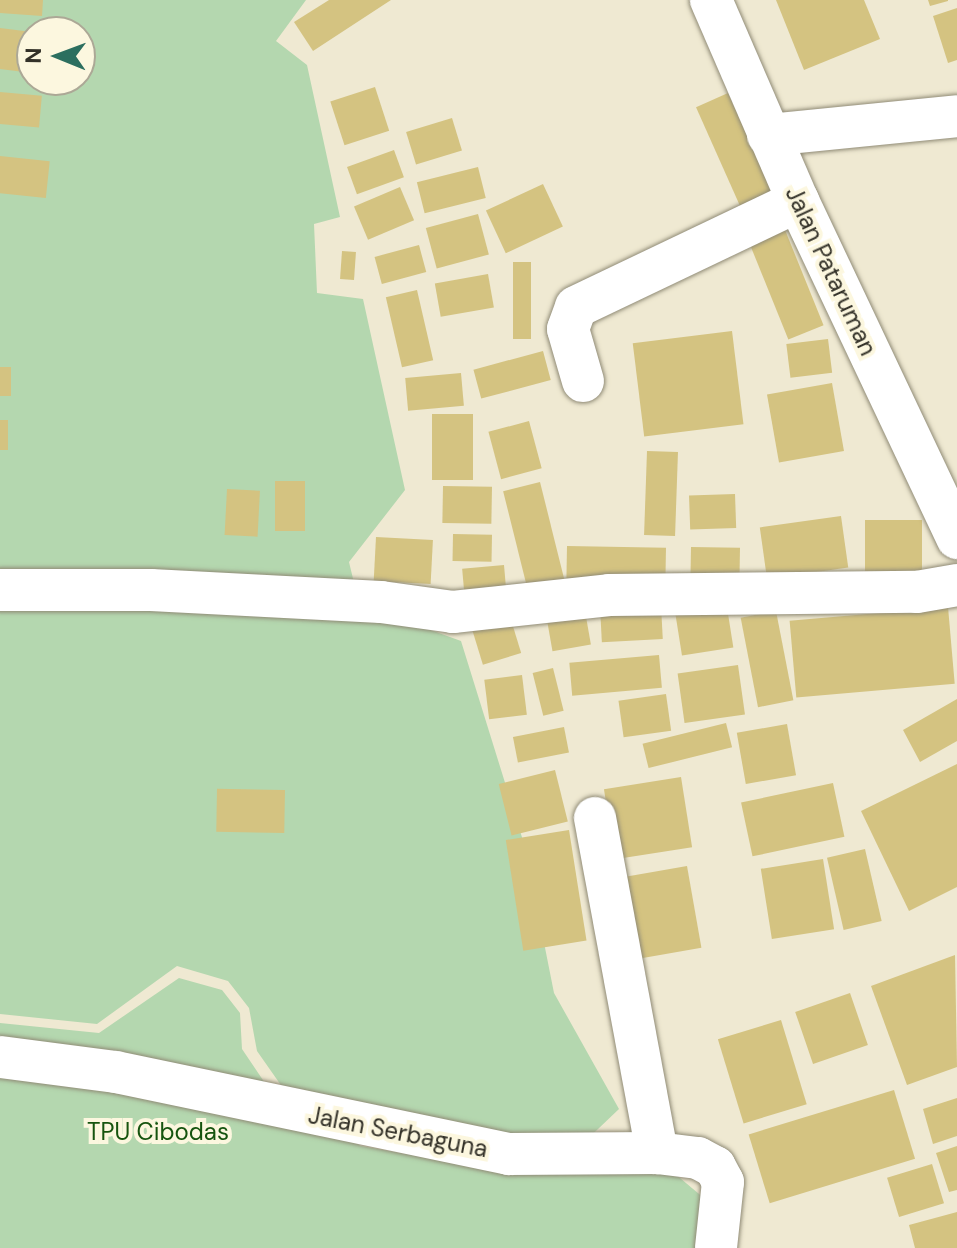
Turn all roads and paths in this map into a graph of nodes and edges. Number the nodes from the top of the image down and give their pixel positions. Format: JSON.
{"nodes":[{"id":1,"x":711,"y":0,"type":"edge"},
{"id":2,"x":957,"y":116,"type":"edge"},
{"id":3,"x":768,"y":135,"type":"junction"},
{"id":4,"x":798,"y":201,"type":"junction"},
{"id":5,"x":583,"y":381,"type":"dead end"},
{"id":6,"x":957,"y":538,"type":"edge"},
{"id":7,"x":957,"y":585,"type":"edge"},
{"id":8,"x":0,"y":590,"type":"edge"},
{"id":9,"x":595,"y":818,"type":"dead end"},
{"id":10,"x":0,"y":1057,"type":"edge"},
{"id":11,"x":657,"y":1153,"type":"junction"},
{"id":12,"x":716,"y":1248,"type":"edge"}],
"edges":[{"from":1,"to":3,"type":"street","name":"Jalan Pataruman"},
{"from":2,"to":3,"type":"street"},
{"from":3,"to":4,"type":"street","name":"Jalan Pataruman"},
{"from":4,"to":5,"type":"street"},
{"from":4,"to":6,"type":"street","name":"Jalan Pataruman"},
{"from":7,"to":8,"type":"street"},
{"from":9,"to":11,"type":"street"},
{"from":10,"to":11,"type":"street","name":"Jalan Serbaguna"},
{"from":11,"to":12,"type":"street","name":"Jalan Serbaguna"}]}
